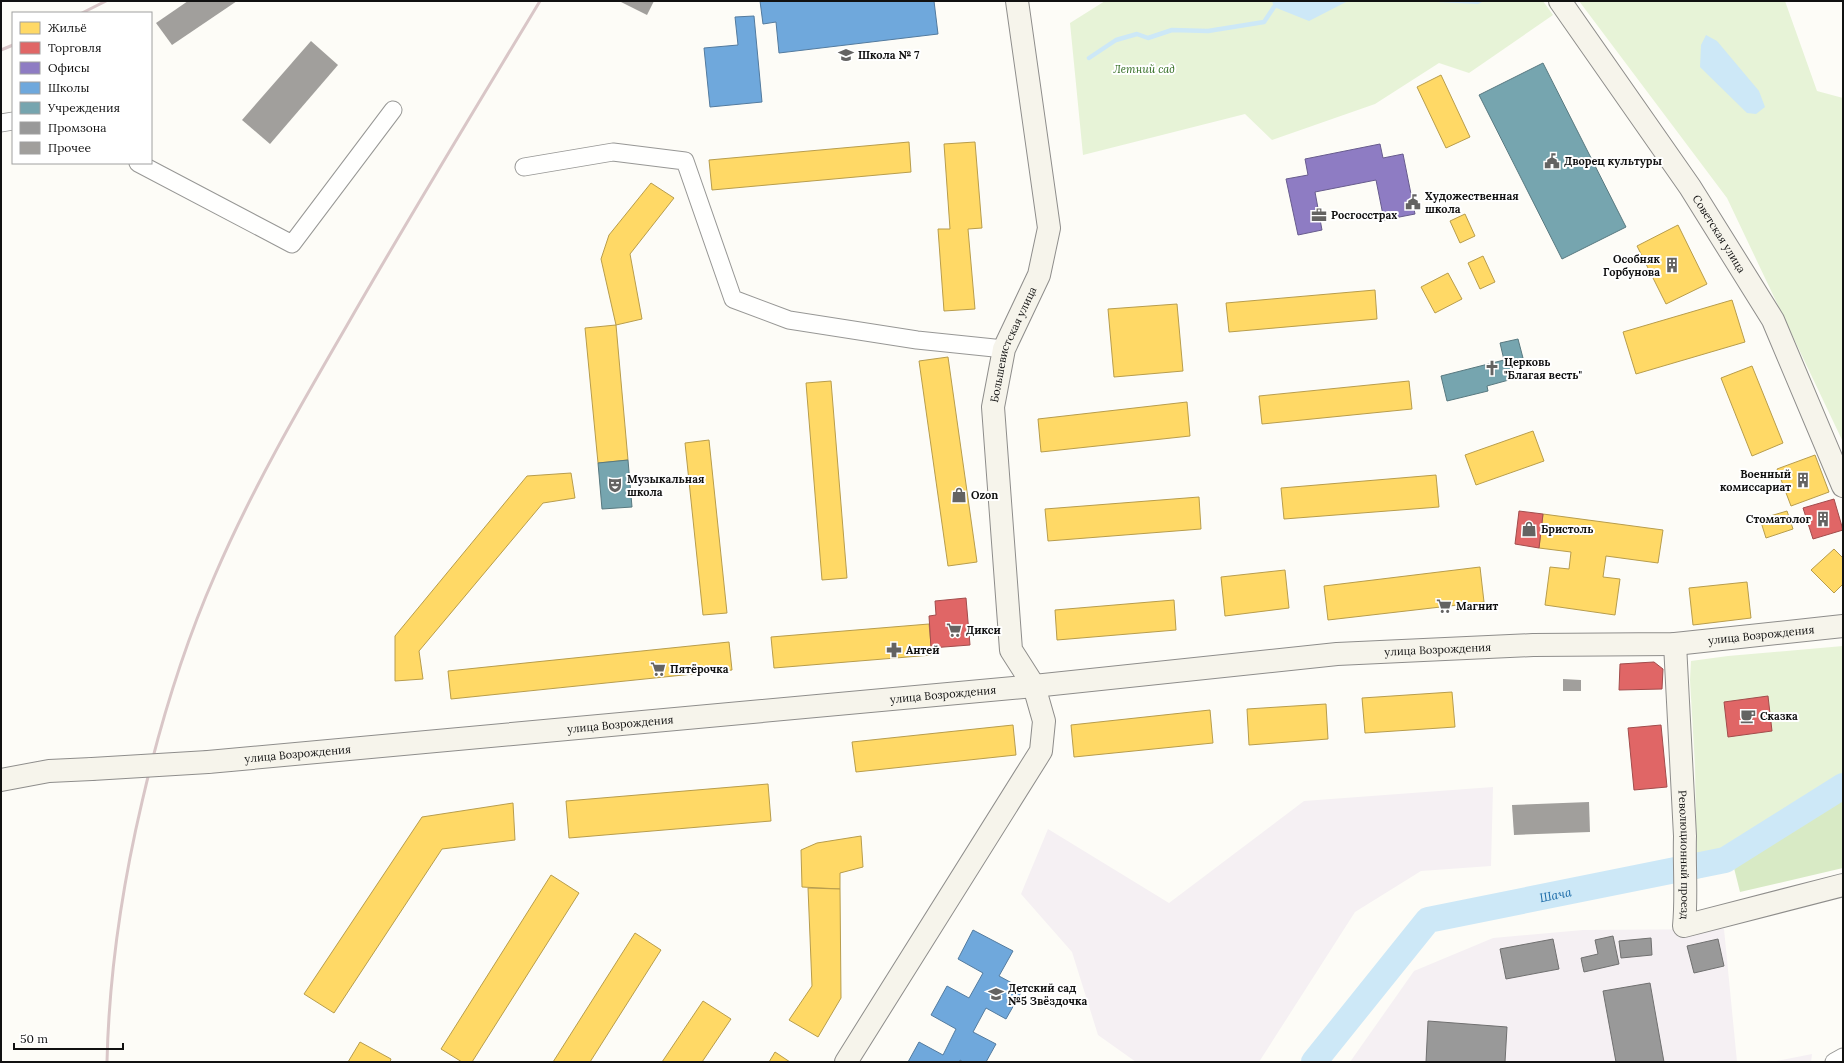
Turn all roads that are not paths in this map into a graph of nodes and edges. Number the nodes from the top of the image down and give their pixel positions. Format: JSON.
{"nodes":[{"id":1,"x":1017,"y":1,"type":"edge"},
{"id":2,"x":1560,"y":1,"type":"edge"},
{"id":3,"x":394,"y":110,"type":"dead end"},
{"id":4,"x":12,"y":122,"type":"edge"},
{"id":5,"x":1,"y":123,"type":"edge"},
{"id":6,"x":140,"y":164,"type":"edge"},
{"id":7,"x":524,"y":167,"type":"dead end"},
{"id":8,"x":1004,"y":349,"type":"junction"},
{"id":9,"x":1843,"y":486,"type":"edge"},
{"id":10,"x":1843,"y":626,"type":"edge"},
{"id":11,"x":1675,"y":644,"type":"junction"},
{"id":12,"x":1034,"y":686,"type":"junction"},
{"id":13,"x":1,"y":780,"type":"edge"},
{"id":14,"x":1843,"y":885,"type":"edge"},
{"id":15,"x":1843,"y":1057,"type":"edge"},
{"id":16,"x":846,"y":1062,"type":"edge"},
{"id":17,"x":1834,"y":1062,"type":"edge"}],
"edges":[{"from":1,"to":8,"type":"main road","name":"Большевистская улица"},
{"from":2,"to":9,"type":"main road","name":"Советская улица"},
{"from":3,"to":6,"type":"street"},
{"from":4,"to":5,"type":"street"},
{"from":7,"to":8,"type":"street"},
{"from":8,"to":12,"type":"main road","name":"Большевистская улица"},
{"from":10,"to":11,"type":"main road","name":"улица Возрождения"},
{"from":11,"to":12,"type":"main road","name":"улица Возрождения"},
{"from":11,"to":14,"type":"main road","name":"Революционный проезд"},
{"from":12,"to":13,"type":"main road","name":"улица Возрождения","bridge":true},
{"from":12,"to":16,"type":"main road"},
{"from":15,"to":17,"type":"street"}]}
